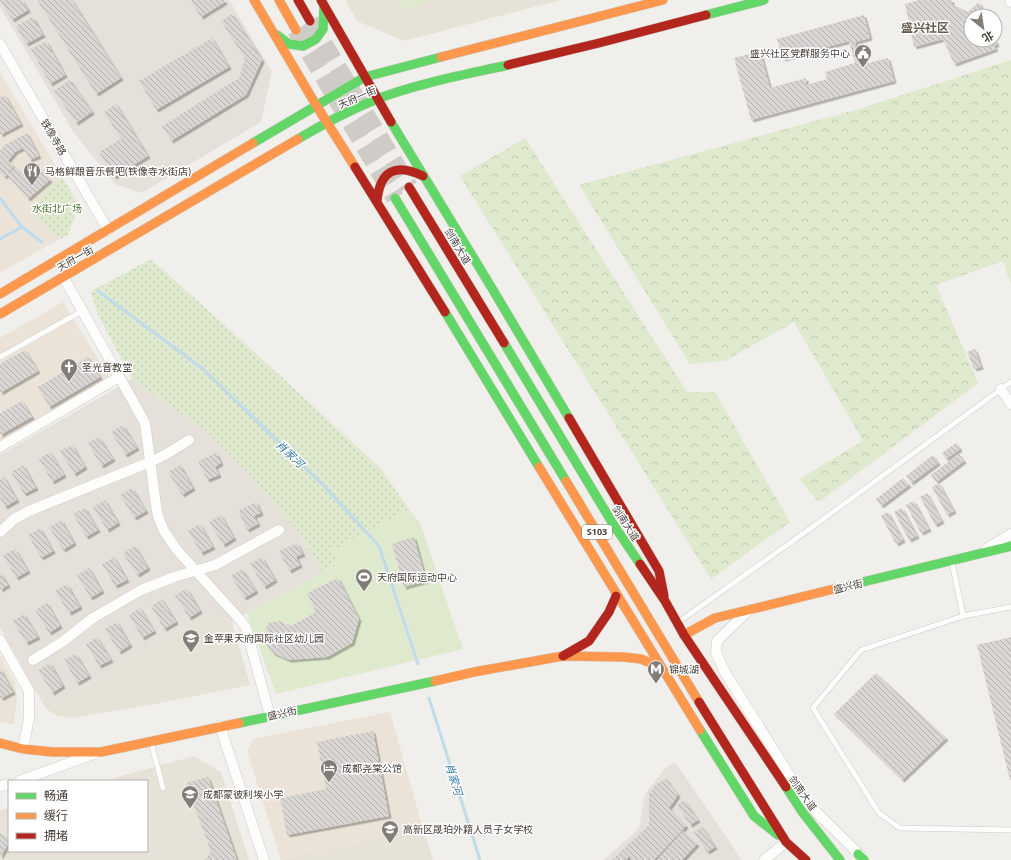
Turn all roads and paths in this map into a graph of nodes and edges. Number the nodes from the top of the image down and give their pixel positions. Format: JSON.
{"nodes":[{"id":1,"x":254,"y":0,"type":"edge"},
{"id":2,"x":279,"y":0,"type":"edge"},
{"id":3,"x":298,"y":0,"type":"edge"},
{"id":4,"x":663,"y":0,"type":"edge"},
{"id":5,"x":764,"y":0,"type":"edge"},
{"id":6,"x":323,"y":3,"type":"edge"},
{"id":7,"x":310,"y":21,"type":"tunnel mouth"},
{"id":8,"x":296,"y":30,"type":"tunnel mouth"},
{"id":9,"x":274,"y":33,"type":"junction"},
{"id":10,"x":0,"y":44,"type":"edge"},
{"id":11,"x":365,"y":77,"type":"junction"},
{"id":12,"x":377,"y":99,"type":"junction"},
{"id":13,"x":316,"y":105,"type":"junction"},
{"id":14,"x":327,"y":122,"type":"junction"},
{"id":15,"x":423,"y":176,"type":"junction"},
{"id":16,"x":409,"y":187,"type":"tunnel mouth"},
{"id":17,"x":395,"y":198,"type":"tunnel mouth"},
{"id":18,"x":377,"y":201,"type":"junction"},
{"id":19,"x":108,"y":230,"type":"junction"},
{"id":20,"x":64,"y":278,"type":"junction"},
{"id":21,"x":0,"y":294,"type":"edge"},
{"id":22,"x":82,"y":311,"type":"junction"},
{"id":23,"x":0,"y":314,"type":"edge"},
{"id":24,"x":0,"y":357,"type":"edge"},
{"id":25,"x":119,"y":377,"type":"junction"},
{"id":26,"x":1011,"y":382,"type":"edge"},
{"id":27,"x":1001,"y":389,"type":"junction"},
{"id":28,"x":1011,"y":404,"type":"edge"},
{"id":29,"x":189,"y":440,"type":"dead end"},
{"id":30,"x":0,"y":447,"type":"edge"},
{"id":31,"x":150,"y":462,"type":"junction"},
{"id":32,"x":279,"y":530,"type":"dead end"},
{"id":33,"x":0,"y":532,"type":"edge"},
{"id":34,"x":1011,"y":534,"type":"edge"},
{"id":35,"x":1011,"y":546,"type":"edge"},
{"id":36,"x":971,"y":556,"type":"junction"},
{"id":37,"x":951,"y":561,"type":"junction"},
{"id":38,"x":197,"y":571,"type":"junction"},
{"id":39,"x":616,"y":596,"type":"junction"},
{"id":40,"x":665,"y":601,"type":"junction"},
{"id":41,"x":1011,"y":607,"type":"edge"},
{"id":42,"x":749,"y":610,"type":"junction"},
{"id":43,"x":963,"y":616,"type":"junction"},
{"id":44,"x":678,"y":623,"type":"junction"},
{"id":45,"x":684,"y":635,"type":"junction"},
{"id":46,"x":0,"y":640,"type":"edge"},
{"id":47,"x":563,"y":656,"type":"junction"},
{"id":48,"x":33,"y":660,"type":"dead end"},
{"id":49,"x":660,"y":667,"type":"junction"},
{"id":50,"x":270,"y":716,"type":"junction"},
{"id":51,"x":220,"y":726,"type":"junction"},
{"id":52,"x":151,"y":741,"type":"junction"},
{"id":53,"x":0,"y":743,"type":"edge"},
{"id":54,"x":23,"y":749,"type":"junction"},
{"id":55,"x":101,"y":752,"type":"junction"},
{"id":56,"x":22,"y":780,"type":"edge"},
{"id":57,"x":163,"y":788,"type":"dead end"},
{"id":58,"x":1011,"y":830,"type":"edge"},
{"id":59,"x":786,"y":842,"type":"junction"},
{"id":60,"x":862,"y":858,"type":"edge"},
{"id":61,"x":264,"y":860,"type":"edge"},
{"id":62,"x":764,"y":860,"type":"edge"},
{"id":63,"x":795,"y":860,"type":"edge"},
{"id":64,"x":806,"y":860,"type":"edge"},
{"id":65,"x":840,"y":860,"type":"edge"}],
"edges":[{"from":1,"to":9,"type":"main road"},
{"from":2,"to":8,"type":"main road"},
{"from":3,"to":7,"type":"main road"},
{"from":4,"to":11,"type":"main road","name":"天府一街"},
{"from":5,"to":12,"type":"main road","name":"天府一街"},
{"from":6,"to":9,"type":"main road"},
{"from":6,"to":11,"type":"main road"},
{"from":9,"to":13,"type":"main road"},
{"from":10,"to":19,"type":"street","name":"铁像寺路"},
{"from":11,"to":12,"type":"main road"},
{"from":11,"to":13,"type":"main road","name":"天府一街"},
{"from":12,"to":14,"type":"main road","name":"天府一街"},
{"from":12,"to":15,"type":"main road"},
{"from":13,"to":14,"type":"main road"},
{"from":13,"to":19,"type":"main road","name":"天府一街"},
{"from":14,"to":18,"type":"main road"},
{"from":14,"to":20,"type":"main road","name":"天府一街"},
{"from":15,"to":18,"type":"main road"},
{"from":15,"to":40,"type":"main road"},
{"from":16,"to":40,"type":"main road","name":"剑南大道","number":"S103"},
{"from":17,"to":59,"type":"main road","number":"S103"},
{"from":18,"to":39,"type":"main road"},
{"from":19,"to":21,"type":"main road","name":"天府一街"},
{"from":20,"to":22,"type":"street"},
{"from":20,"to":23,"type":"main road","name":"天府一街"},
{"from":22,"to":24,"type":"lane"},
{"from":22,"to":25,"type":"street"},
{"from":25,"to":30,"type":"street"},
{"from":25,"to":31,"type":"street"},
{"from":26,"to":27,"type":"lane"},
{"from":27,"to":28,"type":"street"},
{"from":27,"to":44,"type":"lane"},
{"from":29,"to":31,"type":"street"},
{"from":31,"to":33,"type":"street"},
{"from":31,"to":38,"type":"street"},
{"from":32,"to":38,"type":"street"},
{"from":34,"to":36,"type":"street","name":"盛兴街"},
{"from":35,"to":36,"type":"main road"},
{"from":36,"to":37,"type":"main road","name":"盛兴街"},
{"from":37,"to":42,"type":"main road","name":"盛兴街"},
{"from":37,"to":43,"type":"lane"},
{"from":38,"to":48,"type":"street"},
{"from":38,"to":50,"type":"street"},
{"from":39,"to":47,"type":"main road"},
{"from":39,"to":49,"type":"main road"},
{"from":40,"to":44,"type":"main road","name":"剑南大道","number":"S103"},
{"from":41,"to":43,"type":"lane"},
{"from":42,"to":45,"type":"main road","name":"盛兴街"},
{"from":42,"to":60,"type":"street"},
{"from":43,"to":58,"type":"lane"},
{"from":44,"to":45,"type":"main road","name":"剑南大道","number":"S103"},
{"from":45,"to":65,"type":"main road","name":"剑南大道","number":"S103"},
{"from":46,"to":54,"type":"street"},
{"from":47,"to":49,"type":"main road"},
{"from":47,"to":50,"type":"main road","name":"盛兴街"},
{"from":49,"to":59,"type":"main road"},
{"from":50,"to":51,"type":"main road","name":"盛兴街"},
{"from":51,"to":52,"type":"main road","name":"盛兴街"},
{"from":51,"to":61,"type":"street"},
{"from":52,"to":55,"type":"main road","name":"盛兴街"},
{"from":52,"to":57,"type":"lane"},
{"from":53,"to":54,"type":"main road","name":"盛兴街"},
{"from":54,"to":55,"type":"main road","name":"盛兴街"},
{"from":55,"to":56,"type":"street"},
{"from":59,"to":62,"type":"street"},
{"from":59,"to":63,"type":"main road"},
{"from":59,"to":64,"type":"main road","number":"S103"}]}
